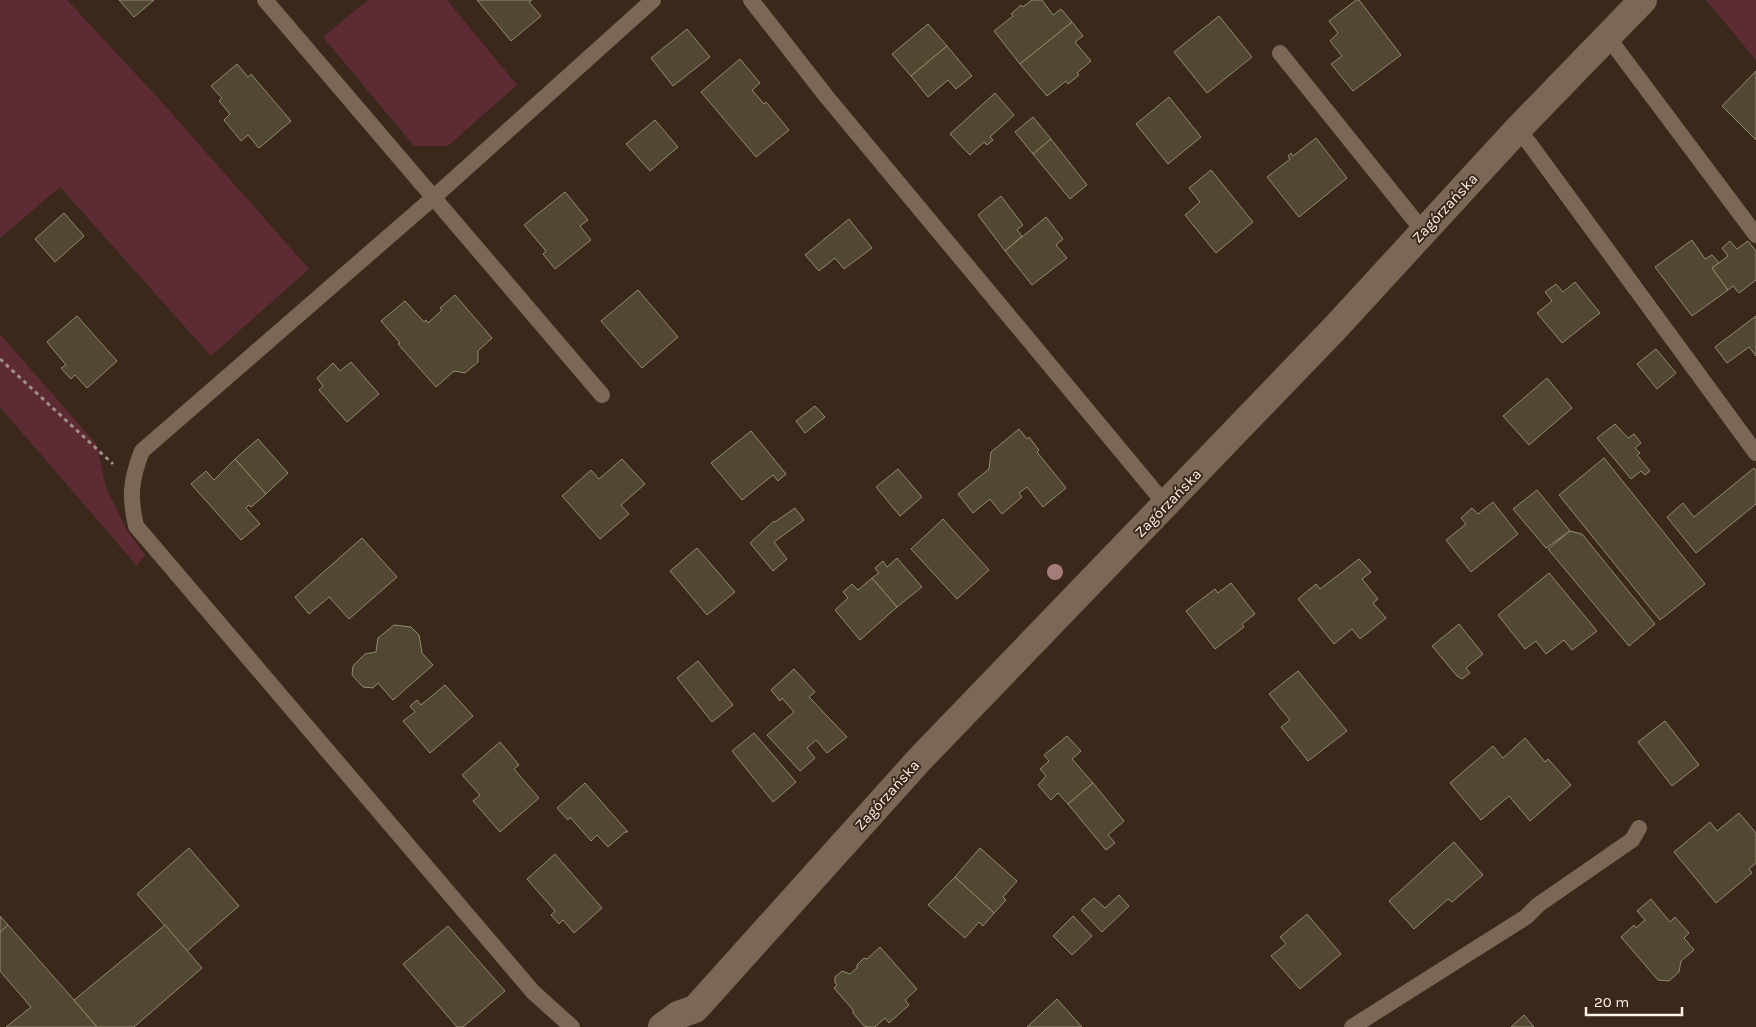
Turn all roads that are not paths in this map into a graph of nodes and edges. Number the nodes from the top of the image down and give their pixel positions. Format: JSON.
{"nodes":[{"id":1,"x":265,"y":0,"type":"edge"},
{"id":2,"x":653,"y":0,"type":"edge"},
{"id":3,"x":751,"y":0,"type":"edge"},
{"id":4,"x":1643,"y":0,"type":"edge"},
{"id":5,"x":1607,"y":36,"type":"junction"},
{"id":6,"x":1280,"y":53,"type":"dead end"},
{"id":7,"x":1517,"y":130,"type":"junction"},
{"id":8,"x":433,"y":198,"type":"junction"},
{"id":9,"x":1424,"y":232,"type":"junction"},
{"id":10,"x":1756,"y":235,"type":"edge"},
{"id":11,"x":602,"y":395,"type":"dead end"},
{"id":12,"x":1756,"y":453,"type":"edge"},
{"id":13,"x":1166,"y":505,"type":"junction"},
{"id":14,"x":1639,"y":828,"type":"dead end"},
{"id":15,"x":692,"y":1018,"type":"edge"},
{"id":16,"x":572,"y":1027,"type":"edge"},
{"id":17,"x":662,"y":1027,"type":"edge"},
{"id":18,"x":1352,"y":1027,"type":"edge"}],
"edges":[{"from":1,"to":8,"type":"lane"},
{"from":2,"to":8,"type":"lane"},
{"from":3,"to":13,"type":"lane"},
{"from":4,"to":5,"type":"street","name":"Zagórzańska"},
{"from":5,"to":7,"type":"street","name":"Zagórzańska"},
{"from":5,"to":10,"type":"lane"},
{"from":6,"to":9,"type":"lane"},
{"from":7,"to":9,"type":"street","name":"Zagórzańska"},
{"from":7,"to":12,"type":"lane"},
{"from":8,"to":11,"type":"lane"},
{"from":8,"to":16,"type":"lane"},
{"from":9,"to":13,"type":"street","name":"Zagórzańska"},
{"from":13,"to":15,"type":"street","name":"Zagórzańska"},
{"from":14,"to":18,"type":"lane"},
{"from":15,"to":17,"type":"street","name":"Zagórzańska"}]}
